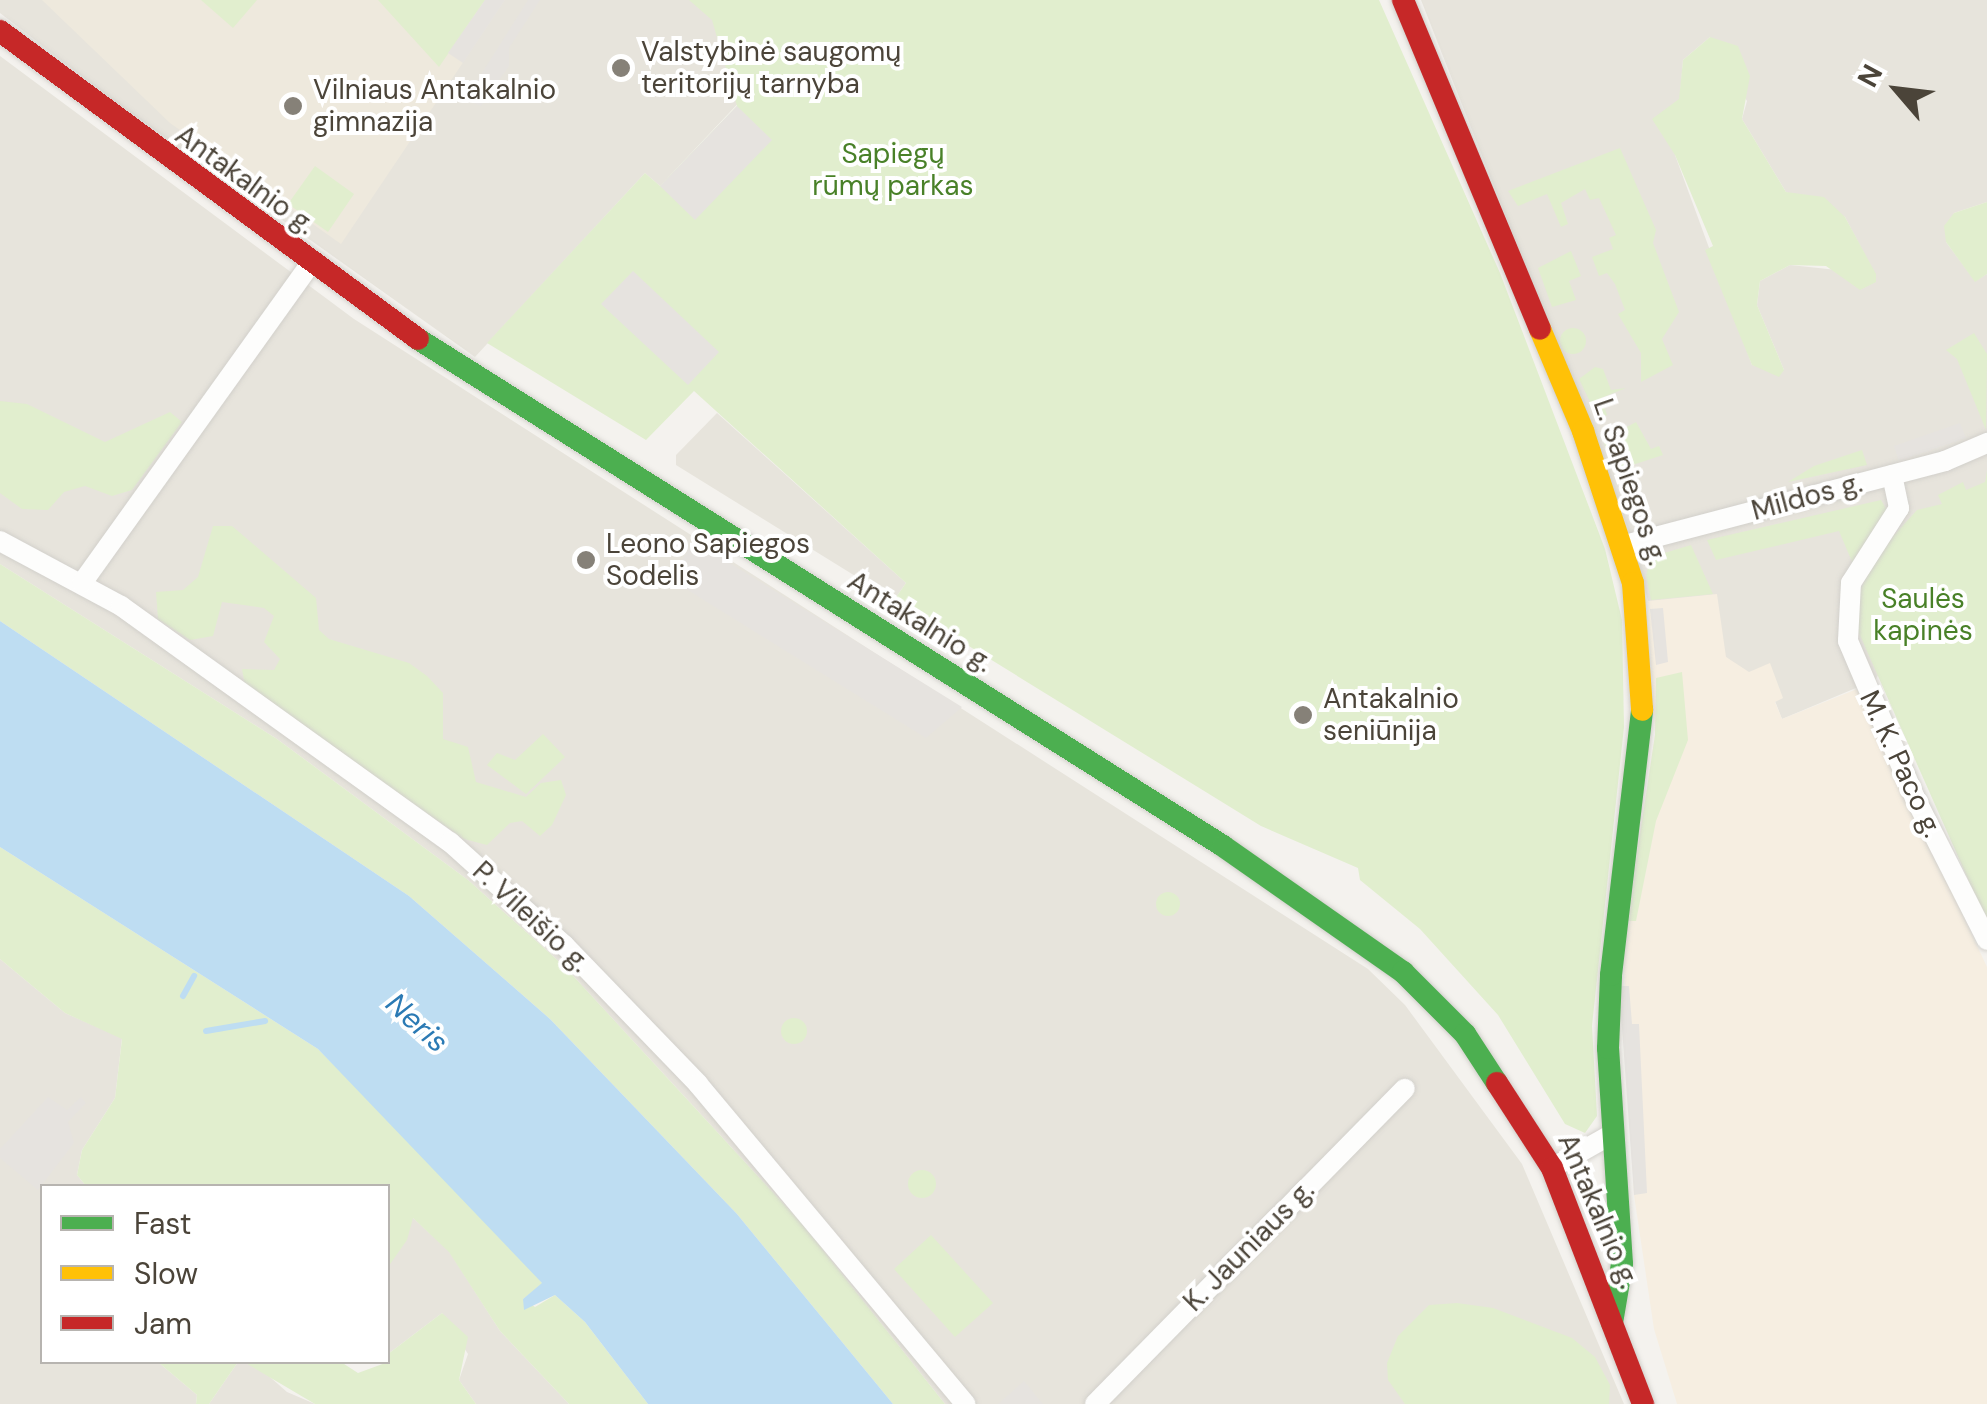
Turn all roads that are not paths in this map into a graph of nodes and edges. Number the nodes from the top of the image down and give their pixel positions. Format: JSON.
{"nodes":[{"id":1,"x":1403,"y":0,"type":"edge"},
{"id":2,"x":0,"y":31,"type":"edge"},
{"id":3,"x":310,"y":264,"type":"junction"},
{"id":4,"x":1987,"y":443,"type":"edge"},
{"id":5,"x":1892,"y":475,"type":"junction"},
{"id":6,"x":0,"y":541,"type":"edge"},
{"id":7,"x":1625,"y":545,"type":"junction"},
{"id":8,"x":82,"y":583,"type":"junction"},
{"id":9,"x":1987,"y":940,"type":"edge"},
{"id":10,"x":1405,"y":1089,"type":"dead end"},
{"id":11,"x":1612,"y":1134,"type":"junction"},
{"id":12,"x":1552,"y":1168,"type":"junction"},
{"id":13,"x":1612,"y":1323,"type":"junction"},
{"id":14,"x":966,"y":1404,"type":"edge"},
{"id":15,"x":1095,"y":1404,"type":"edge"},
{"id":16,"x":1643,"y":1404,"type":"edge"}],
"edges":[{"from":1,"to":7,"type":"main road","name":"L. Sapiegos g."},
{"from":2,"to":3,"type":"main road","name":"Antakalnio g."},
{"from":3,"to":8,"type":"street"},
{"from":3,"to":12,"type":"main road","name":"Antakalnio g."},
{"from":4,"to":5,"type":"street","name":"Mildos g."},
{"from":5,"to":7,"type":"street","name":"Mildos g."},
{"from":5,"to":9,"type":"street","name":"M. K. Paco g."},
{"from":6,"to":8,"type":"street","name":"P. Vileišio g."},
{"from":7,"to":11,"type":"main road","name":"L. Sapiegos g."},
{"from":8,"to":14,"type":"street","name":"P. Vileišio g."},
{"from":10,"to":15,"type":"street","name":"K. Jauniaus g."},
{"from":11,"to":12,"type":"street"},
{"from":11,"to":13,"type":"main road","name":"L. Sapiegos g."},
{"from":12,"to":13,"type":"main road","name":"Antakalnio g."},
{"from":13,"to":16,"type":"main road","name":"Antakalnio g."}]}
